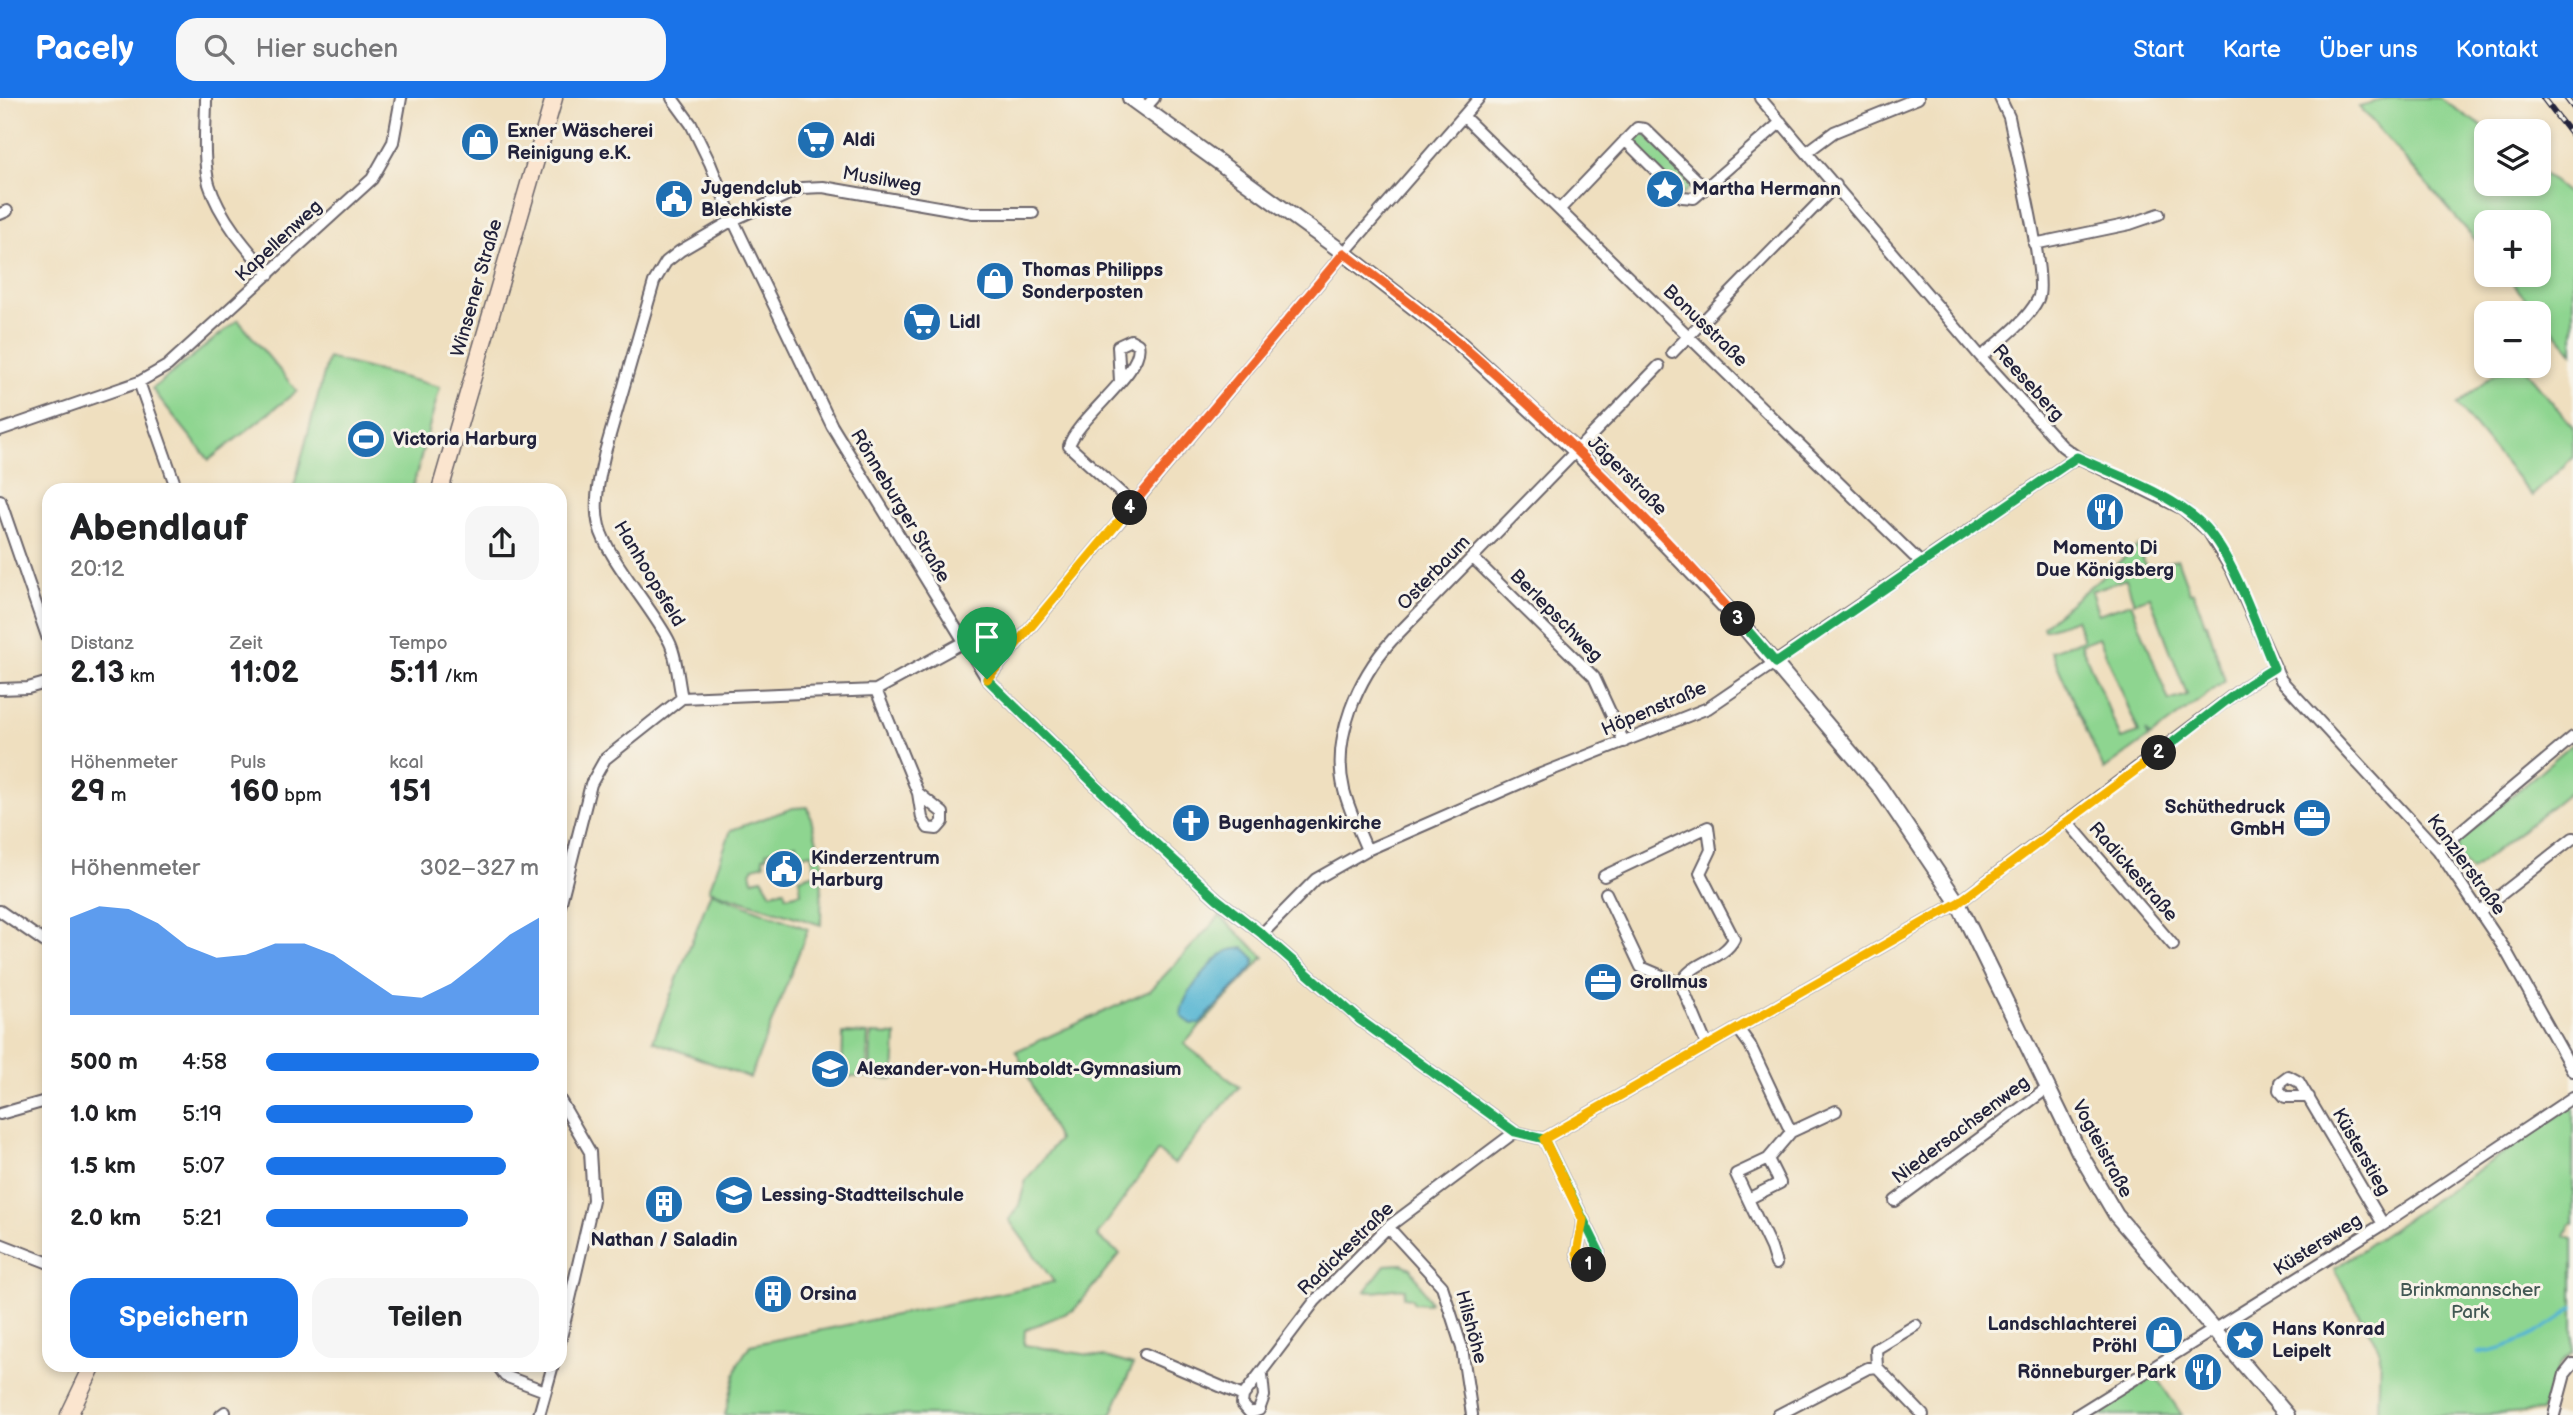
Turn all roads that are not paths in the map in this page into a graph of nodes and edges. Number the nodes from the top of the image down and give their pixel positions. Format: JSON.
{"nodes":[{"id":1,"x":206,"y":98,"type":"edge"},
{"id":2,"x":401,"y":98,"type":"edge"},
{"id":3,"x":554,"y":98,"type":"edge"},
{"id":4,"x":672,"y":98,"type":"edge"},
{"id":5,"x":1130,"y":98,"type":"edge"},
{"id":6,"x":1479,"y":98,"type":"edge"},
{"id":7,"x":1760,"y":98,"type":"edge"},
{"id":8,"x":1918,"y":98,"type":"edge"},
{"id":9,"x":2000,"y":98,"type":"edge"},
{"id":10,"x":1149,"y":103,"type":"edge"},
{"id":11,"x":1464,"y":117,"type":"junction"},
{"id":12,"x":1781,"y":122,"type":"junction"},
{"id":13,"x":1625,"y":140,"type":"junction"},
{"id":14,"x":1807,"y":152,"type":"junction"},
{"id":15,"x":1836,"y":186,"type":"junction"},
{"id":16,"x":1704,"y":187,"type":"junction"},
{"id":17,"x":1560,"y":209,"type":"junction"},
{"id":18,"x":1032,"y":213,"type":"dead end"},
{"id":19,"x":2158,"y":214,"type":"dead end"},
{"id":20,"x":733,"y":220,"type":"junction"},
{"id":21,"x":2034,"y":244,"type":"junction"},
{"id":22,"x":1344,"y":253,"type":"junction"},
{"id":23,"x":269,"y":274,"type":"junction"},
{"id":24,"x":1690,"y":335,"type":"junction"},
{"id":25,"x":1672,"y":353,"type":"dead end"},
{"id":26,"x":1981,"y":357,"type":"junction"},
{"id":27,"x":1659,"y":366,"type":"dead end"},
{"id":28,"x":1120,"y":381,"type":"dead end"},
{"id":29,"x":139,"y":382,"type":"junction"},
{"id":30,"x":0,"y":430,"type":"edge"},
{"id":31,"x":1576,"y":451,"type":"junction"},
{"id":32,"x":2077,"y":457,"type":"junction"},
{"id":33,"x":175,"y":483,"type":"edge"},
{"id":34,"x":442,"y":483,"type":"edge"},
{"id":35,"x":0,"y":500,"type":"edge"},
{"id":36,"x":1133,"y":504,"type":"junction"},
{"id":37,"x":1473,"y":558,"type":"junction"},
{"id":38,"x":1920,"y":562,"type":"junction"},
{"id":39,"x":42,"y":622,"type":"edge"},
{"id":40,"x":962,"y":643,"type":"junction"},
{"id":41,"x":1776,"y":663,"type":"junction"},
{"id":42,"x":2274,"y":668,"type":"junction"},
{"id":43,"x":987,"y":679,"type":"junction"},
{"id":44,"x":42,"y":684,"type":"edge"},
{"id":45,"x":0,"y":689,"type":"edge"},
{"id":46,"x":876,"y":690,"type":"junction"},
{"id":47,"x":682,"y":698,"type":"junction"},
{"id":48,"x":2573,"y":737,"type":"edge"},
{"id":49,"x":1624,"y":742,"type":"junction"},
{"id":50,"x":918,"y":793,"type":"dead end"},
{"id":51,"x":2067,"y":821,"type":"junction"},
{"id":52,"x":2573,"y":838,"type":"edge"},
{"id":53,"x":1367,"y":850,"type":"junction"},
{"id":54,"x":2438,"y":850,"type":"junction"},
{"id":55,"x":567,"y":870,"type":"edge"},
{"id":56,"x":1604,"y":876,"type":"dead end"},
{"id":57,"x":1605,"y":893,"type":"dead end"},
{"id":58,"x":1958,"y":903,"type":"junction"},
{"id":59,"x":0,"y":911,"type":"edge"},
{"id":60,"x":2480,"y":911,"type":"junction"},
{"id":61,"x":1262,"y":934,"type":"junction"},
{"id":62,"x":42,"y":940,"type":"edge"},
{"id":63,"x":2173,"y":945,"type":"dead end"},
{"id":64,"x":1681,"y":984,"type":"junction"},
{"id":65,"x":1739,"y":1030,"type":"junction"},
{"id":66,"x":1707,"y":1046,"type":"junction"},
{"id":67,"x":2573,"y":1071,"type":"edge"},
{"id":68,"x":2049,"y":1087,"type":"junction"},
{"id":69,"x":2309,"y":1097,"type":"dead end"},
{"id":70,"x":2573,"y":1097,"type":"edge"},
{"id":71,"x":42,"y":1102,"type":"edge"},
{"id":72,"x":1836,"y":1111,"type":"dead end"},
{"id":73,"x":567,"y":1112,"type":"edge"},
{"id":74,"x":0,"y":1114,"type":"edge"},
{"id":75,"x":1515,"y":1132,"type":"junction"},
{"id":76,"x":1791,"y":1132,"type":"junction"},
{"id":77,"x":1544,"y":1139,"type":"junction"},
{"id":78,"x":1768,"y":1159,"type":"junction"},
{"id":79,"x":1748,"y":1199,"type":"junction"},
{"id":80,"x":1895,"y":1201,"type":"dead end"},
{"id":81,"x":1583,"y":1220,"type":"dead end"},
{"id":82,"x":2383,"y":1224,"type":"junction"},
{"id":83,"x":1388,"y":1227,"type":"junction"},
{"id":84,"x":0,"y":1244,"type":"edge"},
{"id":85,"x":42,"y":1260,"type":"edge"},
{"id":86,"x":1776,"y":1264,"type":"dead end"},
{"id":87,"x":567,"y":1312,"type":"edge"},
{"id":88,"x":1916,"y":1325,"type":"dead end"},
{"id":89,"x":2215,"y":1332,"type":"junction"},
{"id":90,"x":1146,"y":1354,"type":"dead end"},
{"id":91,"x":2573,"y":1364,"type":"edge"},
{"id":92,"x":1877,"y":1367,"type":"junction"},
{"id":93,"x":90,"y":1372,"type":"edge"},
{"id":94,"x":502,"y":1372,"type":"edge"},
{"id":95,"x":551,"y":1372,"type":"edge"},
{"id":96,"x":1262,"y":1375,"type":"junction"},
{"id":97,"x":545,"y":1391,"type":"junction"},
{"id":98,"x":1243,"y":1396,"type":"junction"},
{"id":99,"x":1259,"y":1410,"type":"junction"},
{"id":100,"x":69,"y":1415,"type":"edge"},
{"id":101,"x":538,"y":1415,"type":"edge"},
{"id":102,"x":1271,"y":1415,"type":"edge"},
{"id":103,"x":1472,"y":1415,"type":"edge"},
{"id":104,"x":1778,"y":1415,"type":"edge"},
{"id":105,"x":1923,"y":1415,"type":"edge"},
{"id":106,"x":2077,"y":1415,"type":"edge"},
{"id":107,"x":2287,"y":1415,"type":"edge"},
{"id":108,"x":2554,"y":1415,"type":"edge"}],
"edges":[{"from":1,"to":23,"type":"street"},
{"from":2,"to":23,"type":"street","name":"Kapellenweg"},
{"from":3,"to":34,"type":"main road","name":"Winsener Straße"},
{"from":4,"to":20,"type":"street","name":"Rönneburger Straße"},
{"from":5,"to":10,"type":"street","name":"Jägerstraße"},
{"from":6,"to":11,"type":"street"},
{"from":7,"to":12,"type":"street","name":"Reeseberg"},
{"from":8,"to":14,"type":"street"},
{"from":9,"to":21,"type":"street"},
{"from":10,"to":22,"type":"street","name":"Jägerstraße"},
{"from":11,"to":17,"type":"street","name":"Bonusstraße"},
{"from":11,"to":22,"type":"street"},
{"from":12,"to":14,"type":"street","name":"Reeseberg"},
{"from":12,"to":16,"type":"street"},
{"from":13,"to":16,"type":"street"},
{"from":13,"to":16,"type":"street"},
{"from":13,"to":17,"type":"street"},
{"from":14,"to":15,"type":"street","name":"Reeseberg"},
{"from":15,"to":24,"type":"street"},
{"from":15,"to":26,"type":"street","name":"Reeseberg"},
{"from":17,"to":24,"type":"street","name":"Bonusstraße"},
{"from":18,"to":20,"type":"street","name":"Musilweg"},
{"from":19,"to":21,"type":"street"},
{"from":20,"to":40,"type":"street","name":"Rönneburger Straße"},
{"from":20,"to":47,"type":"street","name":"Hanhoopsfeld"},
{"from":21,"to":26,"type":"street"},
{"from":22,"to":31,"type":"street","name":"Jägerstraße"},
{"from":22,"to":36,"type":"street"},
{"from":23,"to":29,"type":"street","name":"Kapellenweg"},
{"from":24,"to":25,"type":"street"},
{"from":24,"to":38,"type":"street","name":"Bonusstraße"},
{"from":26,"to":32,"type":"street","name":"Reeseberg"},
{"from":27,"to":31,"type":"street","name":"Osterbaum"},
{"from":28,"to":36,"type":"street"},
{"from":29,"to":30,"type":"street","name":"Kapellenweg"},
{"from":29,"to":33,"type":"street"},
{"from":31,"to":37,"type":"street","name":"Osterbaum"},
{"from":31,"to":41,"type":"street","name":"Jägerstraße"},
{"from":32,"to":38,"type":"street","name":"Höpenstraße"},
{"from":32,"to":42,"type":"street","name":"Reeseberg"},
{"from":35,"to":39,"type":"street"},
{"from":36,"to":43,"type":"street"},
{"from":37,"to":49,"type":"street","name":"Berlepschweg"},
{"from":37,"to":53,"type":"street","name":"Osterbaum"},
{"from":38,"to":41,"type":"street","name":"Höpenstraße"},
{"from":40,"to":43,"type":"street","name":"Rönneburger Straße"},
{"from":40,"to":46,"type":"street"},
{"from":41,"to":49,"type":"street","name":"Höpenstraße"},
{"from":41,"to":58,"type":"street","name":"Jägerstraße"},
{"from":42,"to":51,"type":"street","name":"Radickestraße"},
{"from":42,"to":54,"type":"street","name":"Kanzlerstraße"},
{"from":43,"to":61,"type":"street","name":"Rönneburger Straße"},
{"from":44,"to":45,"type":"street"},
{"from":46,"to":47,"type":"street"},
{"from":46,"to":50,"type":"street"},
{"from":47,"to":55,"type":"street"},
{"from":48,"to":54,"type":"street"},
{"from":49,"to":53,"type":"street","name":"Höpenstraße"},
{"from":51,"to":58,"type":"street","name":"Radickestraße"},
{"from":51,"to":63,"type":"street","name":"Radickestraße"},
{"from":52,"to":60,"type":"street"},
{"from":53,"to":61,"type":"street","name":"Höpenstraße"},
{"from":54,"to":60,"type":"street","name":"Kanzlerstraße"},
{"from":56,"to":64,"type":"street"},
{"from":57,"to":64,"type":"street"},
{"from":58,"to":65,"type":"street","name":"Radickestraße"},
{"from":58,"to":68,"type":"street","name":"Vogteistraße"},
{"from":59,"to":62,"type":"street"},
{"from":60,"to":67,"type":"street","name":"Kanzlerstraße"},
{"from":61,"to":75,"type":"street","name":"Rönneburger Straße"},
{"from":64,"to":66,"type":"street"},
{"from":65,"to":66,"type":"street","name":"Radickestraße"},
{"from":65,"to":76,"type":"street"},
{"from":66,"to":77,"type":"street","name":"Radickestraße"},
{"from":68,"to":80,"type":"street","name":"Niedersachsenweg"},
{"from":68,"to":89,"type":"street","name":"Vogteistraße"},
{"from":69,"to":82,"type":"street","name":"Küsterstieg"},
{"from":70,"to":82,"type":"street","name":"Küstersweg"},
{"from":71,"to":74,"type":"street"},
{"from":72,"to":76,"type":"street"},
{"from":73,"to":87,"type":"street"},
{"from":75,"to":77,"type":"street"},
{"from":75,"to":83,"type":"street","name":"Radickestraße"},
{"from":76,"to":78,"type":"street"},
{"from":77,"to":81,"type":"street"},
{"from":78,"to":79,"type":"street"},
{"from":78,"to":79,"type":"street"},
{"from":79,"to":86,"type":"street"},
{"from":82,"to":89,"type":"street","name":"Küstersweg"},
{"from":83,"to":96,"type":"street","name":"Radickestraße"},
{"from":83,"to":103,"type":"street","name":"Hilshöhe"},
{"from":84,"to":85,"type":"street"},
{"from":88,"to":92,"type":"street"},
{"from":89,"to":106,"type":"street","name":"Küstersweg"},
{"from":89,"to":107,"type":"street","name":"Vogteistraße"},
{"from":90,"to":98,"type":"street"},
{"from":91,"to":108,"type":"street"},
{"from":92,"to":104,"type":"street"},
{"from":92,"to":105,"type":"street"},
{"from":93,"to":100,"type":"main road"},
{"from":94,"to":97,"type":"street"},
{"from":95,"to":97,"type":"street"},
{"from":96,"to":98,"type":"street","name":"Radickestraße"},
{"from":96,"to":99,"type":"street"},
{"from":97,"to":101,"type":"street"},
{"from":98,"to":99,"type":"street"},
{"from":99,"to":102,"type":"street"}]}
